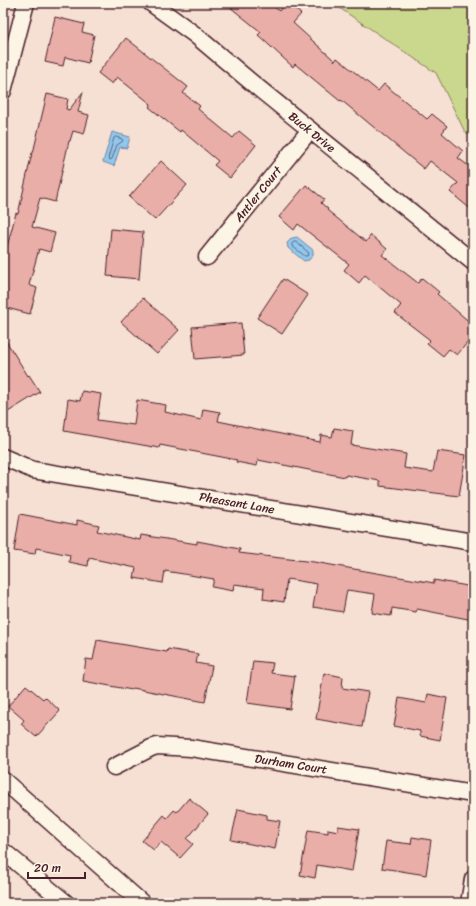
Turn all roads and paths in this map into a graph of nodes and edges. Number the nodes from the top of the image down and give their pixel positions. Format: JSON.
{"nodes":[{"id":1,"x":26,"y":3,"type":"edge"},
{"id":2,"x":151,"y":3,"type":"edge"},
{"id":3,"x":3,"y":91,"type":"edge"},
{"id":4,"x":310,"y":130,"type":"junction"},
{"id":5,"x":207,"y":257,"type":"dead end"},
{"id":6,"x":473,"y":262,"type":"edge"},
{"id":7,"x":3,"y":457,"type":"edge"},
{"id":8,"x":473,"y":542,"type":"edge"},
{"id":9,"x":114,"y":767,"type":"dead end"},
{"id":10,"x":3,"y":780,"type":"edge"},
{"id":11,"x":473,"y":794,"type":"edge"},
{"id":12,"x":3,"y":851,"type":"edge"},
{"id":13,"x":473,"y":879,"type":"edge"},
{"id":14,"x":66,"y":903,"type":"edge"},
{"id":15,"x":142,"y":903,"type":"edge"},
{"id":16,"x":469,"y":903,"type":"edge"}],
"edges":[{"from":1,"to":3,"type":"street"},
{"from":2,"to":4,"type":"street","name":"Buck Drive"},
{"from":4,"to":5,"type":"street","name":"Antler Court"},
{"from":4,"to":6,"type":"street","name":"Buck Drive"},
{"from":7,"to":8,"type":"street","name":"Pheasant Lane"},
{"from":9,"to":11,"type":"street","name":"Durham Court"},
{"from":10,"to":15,"type":"street"},
{"from":12,"to":14,"type":"street"},
{"from":13,"to":16,"type":"street"}]}
